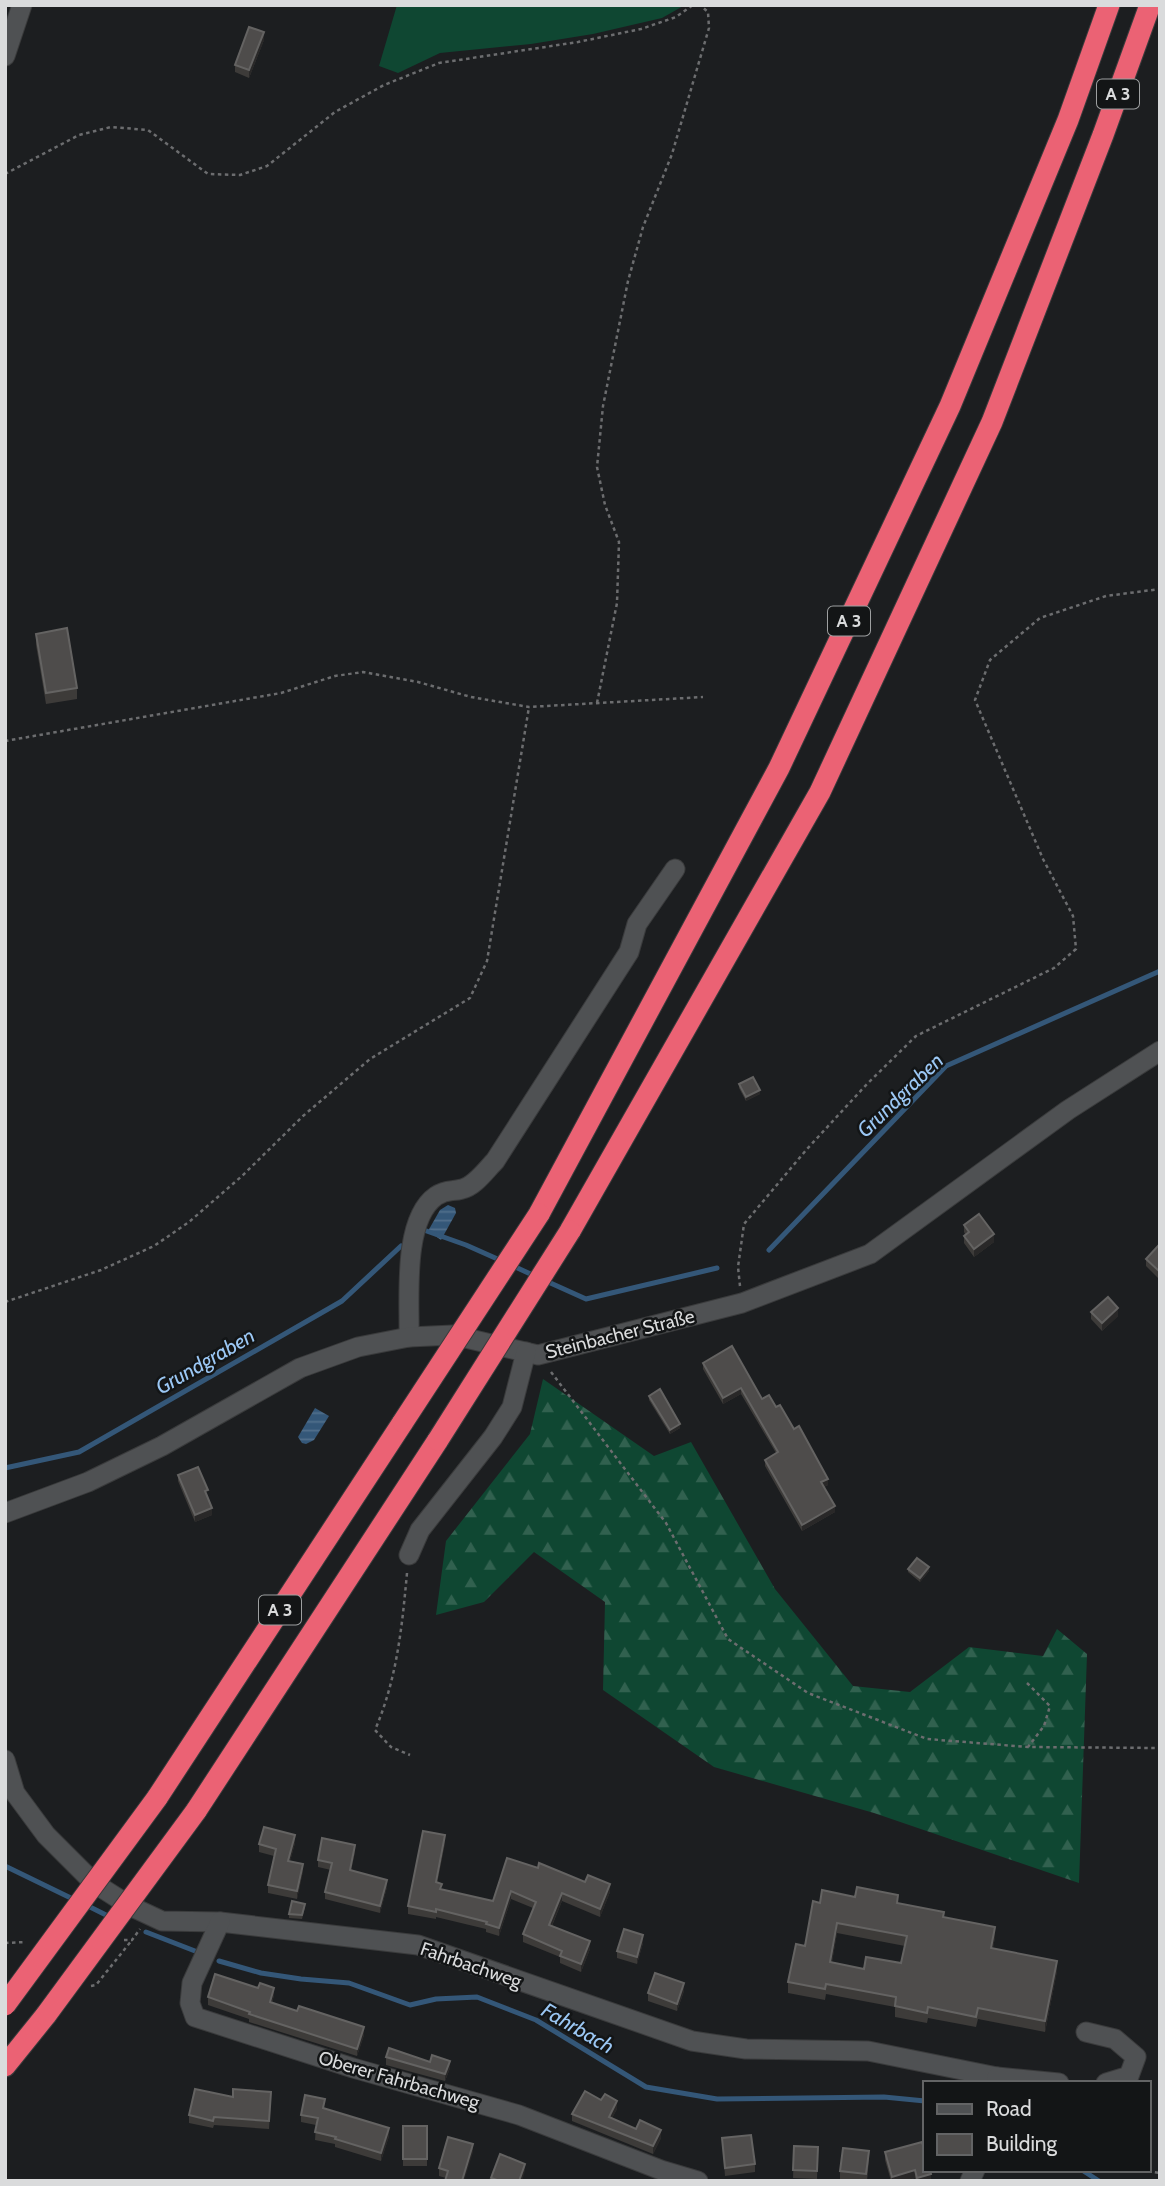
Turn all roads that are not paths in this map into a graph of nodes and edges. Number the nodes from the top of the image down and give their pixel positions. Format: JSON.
{"nodes":[{"id":1,"x":22,"y":5,"type":"edge"},
{"id":2,"x":1109,"y":5,"type":"edge"},
{"id":3,"x":1150,"y":5,"type":"edge"},
{"id":4,"x":5,"y":56,"type":"edge"},
{"id":5,"x":675,"y":869,"type":"dead end"},
{"id":6,"x":1160,"y":1051,"type":"edge"},
{"id":7,"x":409,"y":1338,"type":"junction"},
{"id":8,"x":532,"y":1354,"type":"junction"},
{"id":9,"x":5,"y":1513,"type":"edge"},
{"id":10,"x":409,"y":1555,"type":"road end"},
{"id":11,"x":5,"y":1760,"type":"edge"},
{"id":12,"x":220,"y":1922,"type":"junction"},
{"id":13,"x":5,"y":2005,"type":"edge"},
{"id":14,"x":1086,"y":2032,"type":"dead end"},
{"id":15,"x":5,"y":2066,"type":"edge"},
{"id":16,"x":996,"y":2080,"type":"edge"},
{"id":17,"x":1017,"y":2081,"type":"edge"},
{"id":18,"x":1113,"y":2081,"type":"edge"},
{"id":19,"x":698,"y":2181,"type":"edge"}],
"edges":[{"from":1,"to":4,"type":"street"},
{"from":2,"to":13,"type":"highway","number":"A 3","bridge":true},
{"from":3,"to":15,"type":"highway","number":"A 3","bridge":true},
{"from":5,"to":7,"type":"street"},
{"from":6,"to":8,"type":"street","name":"Steinbacher Straße"},
{"from":7,"to":8,"type":"street","name":"Steinbacher Straße"},
{"from":7,"to":9,"type":"street","name":"Steinbacher Straße"},
{"from":8,"to":10,"type":"street"},
{"from":11,"to":12,"type":"street","name":"Fahrbachweg"},
{"from":12,"to":16,"type":"street","name":"Fahrbachweg"},
{"from":12,"to":19,"type":"street","name":"Oberer Fahrbachweg"},
{"from":14,"to":18,"type":"street"},
{"from":16,"to":17,"type":"street","name":"Fahrbachweg"}]}
